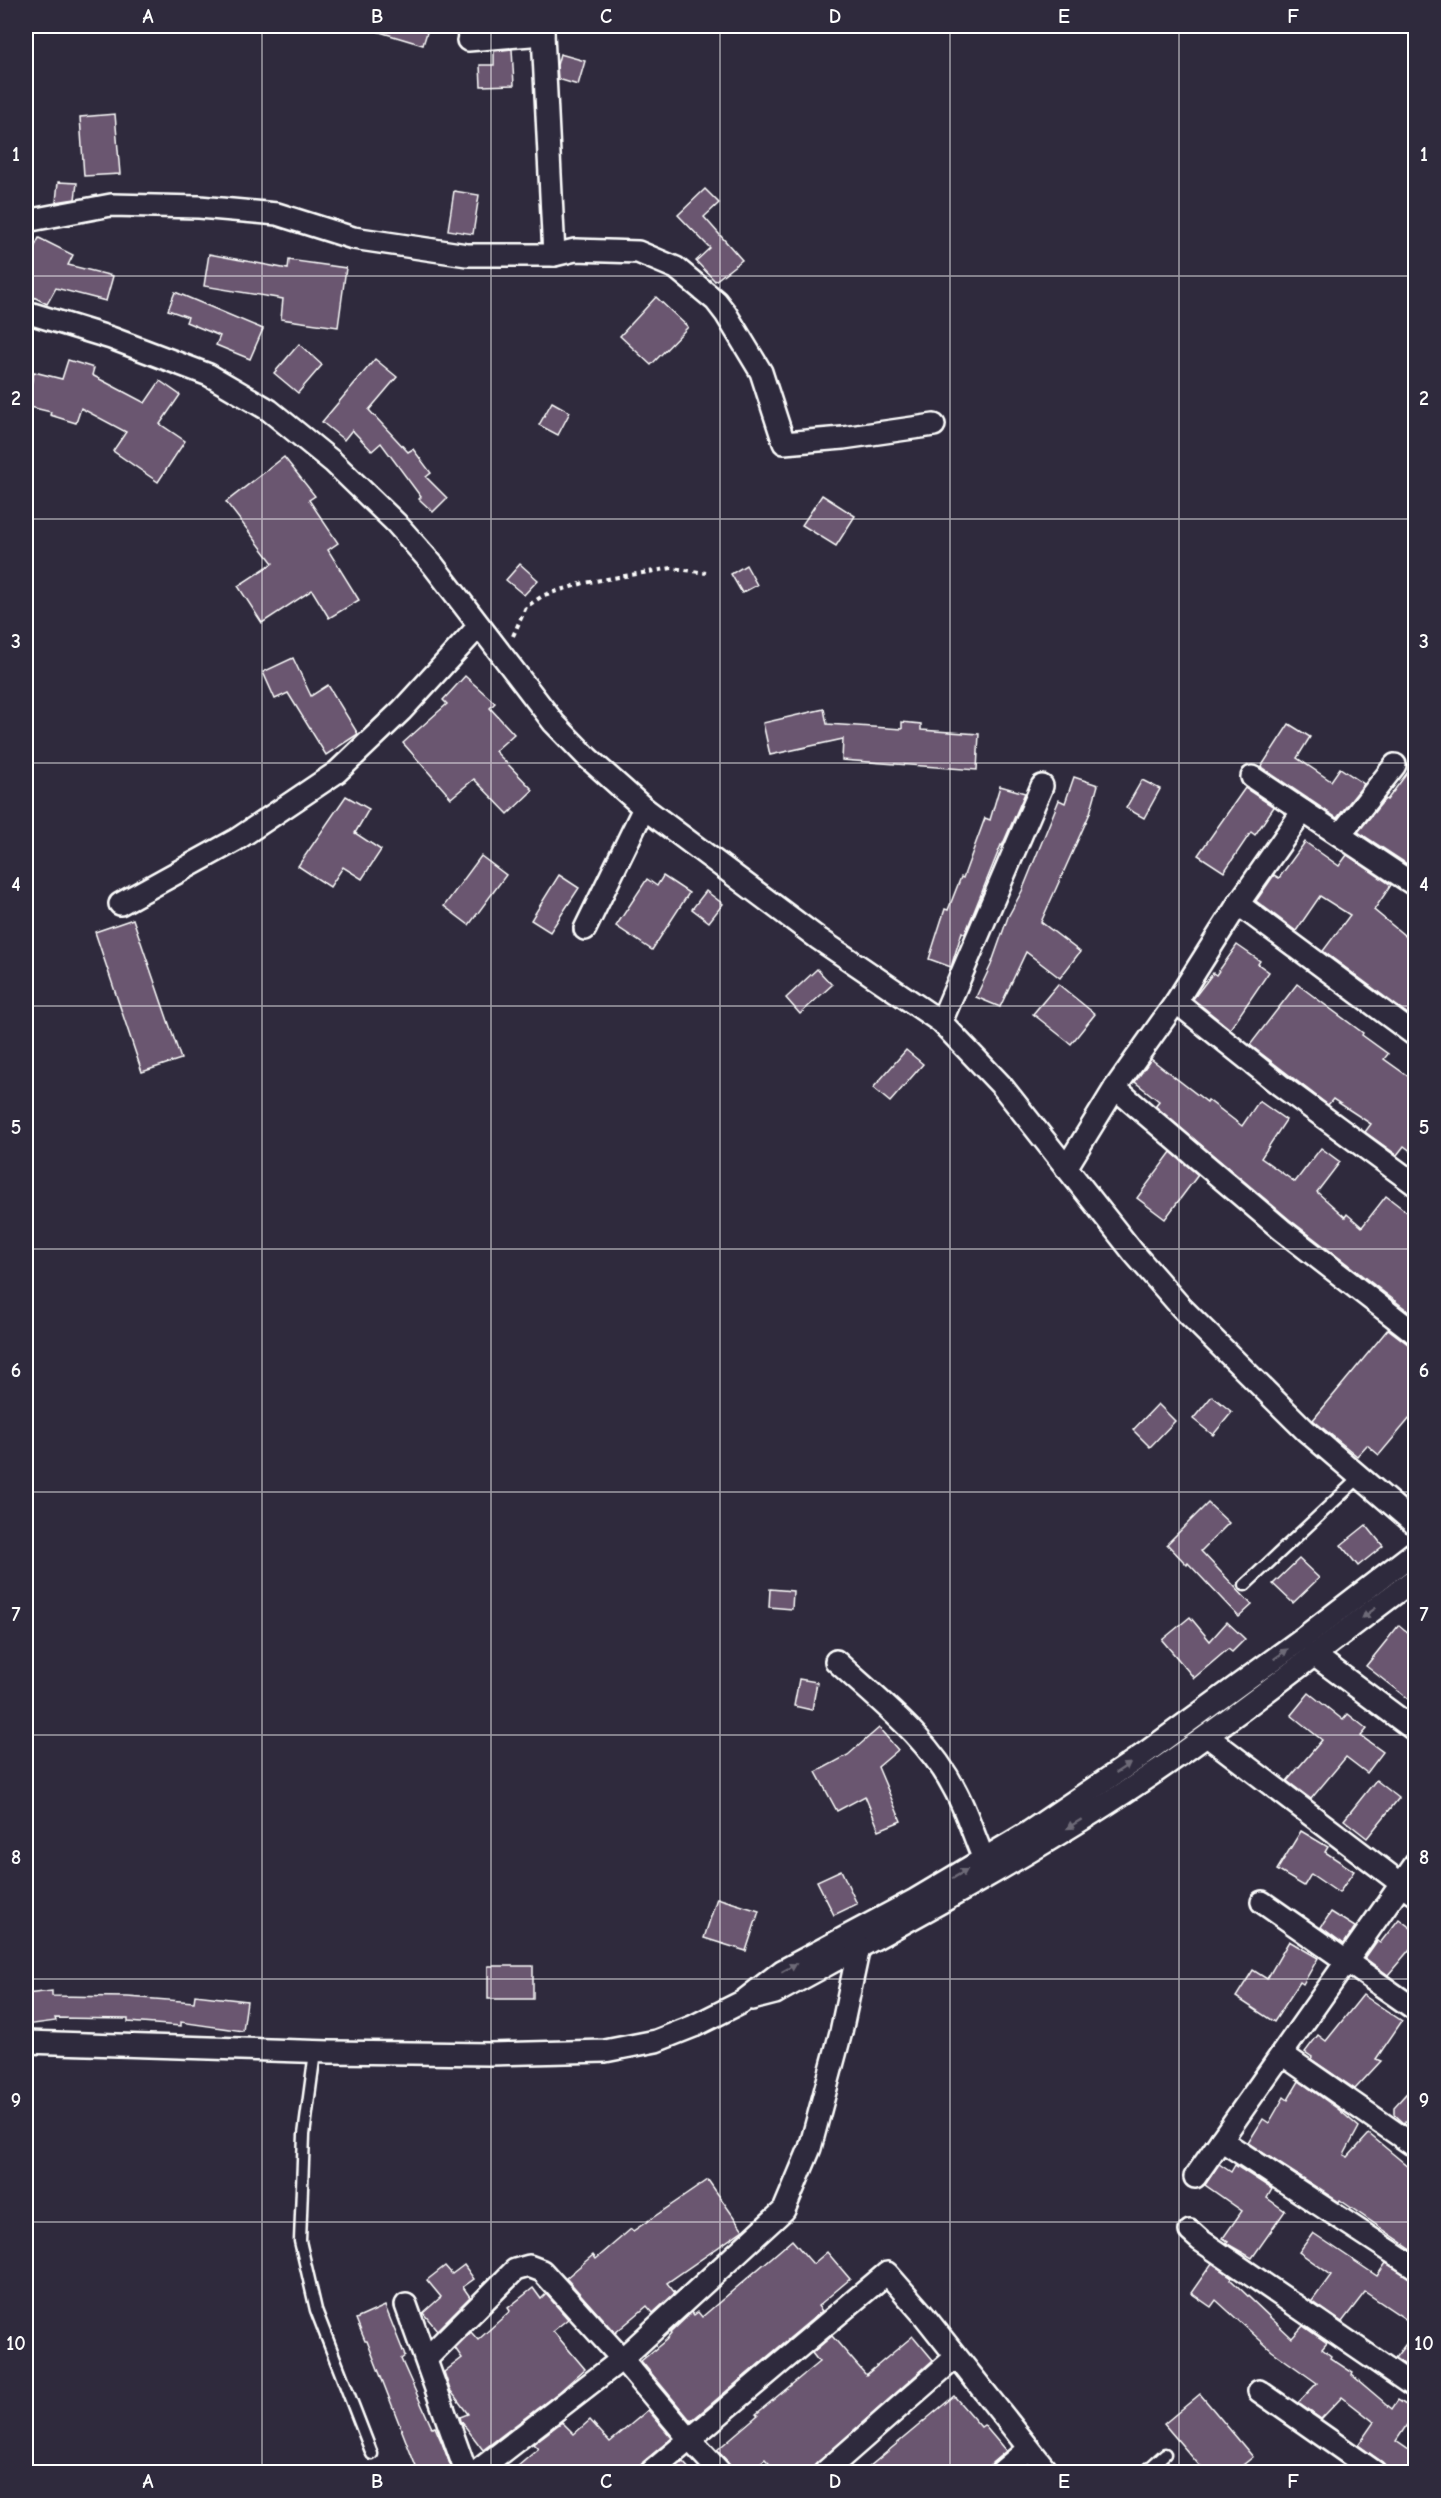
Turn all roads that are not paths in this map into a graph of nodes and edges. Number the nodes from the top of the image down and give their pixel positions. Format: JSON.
{"nodes":[{"id":1,"x":543,"y":30,"type":"edge"},
{"id":2,"x":468,"y":40,"type":"dead end"},
{"id":3,"x":26,"y":221,"type":"edge"},
{"id":4,"x":554,"y":255,"type":"junction"},
{"id":5,"x":26,"y":312,"type":"edge"},
{"id":6,"x":934,"y":424,"type":"dead end"},
{"id":7,"x":479,"y":626,"type":"junction"},
{"id":8,"x":1395,"y":765,"type":"dead end"},
{"id":9,"x":1252,"y":777,"type":"dead end"},
{"id":10,"x":1042,"y":786,"type":"dead end"},
{"id":11,"x":644,"y":808,"type":"junction"},
{"id":12,"x":1303,"y":812,"type":"junction"},
{"id":13,"x":1340,"y":835,"type":"junction"},
{"id":14,"x":1416,"y":886,"type":"edge"},
{"id":15,"x":120,"y":904,"type":"dead end"},
{"id":16,"x":1238,"y":904,"type":"junction"},
{"id":17,"x":585,"y":929,"type":"dead end"},
{"id":18,"x":1176,"y":1002,"type":"junction"},
{"id":19,"x":941,"y":1022,"type":"junction"},
{"id":20,"x":1416,"y":1036,"type":"edge"},
{"id":21,"x":1115,"y":1088,"type":"junction"},
{"id":22,"x":1066,"y":1168,"type":"junction"},
{"id":23,"x":1416,"y":1185,"type":"edge"},
{"id":24,"x":1416,"y":1334,"type":"edge"},
{"id":25,"x":1360,"y":1477,"type":"junction"},
{"id":26,"x":1416,"y":1525,"type":"edge"},
{"id":27,"x":1416,"y":1551,"type":"edge"},
{"id":28,"x":1416,"y":1578,"type":"edge"},
{"id":29,"x":1245,"y":1585,"type":"dead end"},
{"id":30,"x":1314,"y":1655,"type":"junction"},
{"id":31,"x":836,"y":1661,"type":"dead end"},
{"id":32,"x":1416,"y":1731,"type":"edge"},
{"id":33,"x":1207,"y":1736,"type":"junction"},
{"id":34,"x":984,"y":1859,"type":"junction"},
{"id":35,"x":1416,"y":1863,"type":"edge"},
{"id":36,"x":1408,"y":1890,"type":"edge"},
{"id":37,"x":1262,"y":1902,"type":"dead end"},
{"id":38,"x":859,"y":1947,"type":"junction"},
{"id":39,"x":1346,"y":1960,"type":"junction"},
{"id":40,"x":741,"y":2002,"type":"junction"},
{"id":41,"x":1416,"y":2010,"type":"edge"},
{"id":42,"x":26,"y":2042,"type":"edge"},
{"id":43,"x":315,"y":2052,"type":"junction"},
{"id":44,"x":1282,"y":2054,"type":"junction"},
{"id":45,"x":1221,"y":2140,"type":"junction"},
{"id":46,"x":1416,"y":2147,"type":"edge"},
{"id":47,"x":1195,"y":2177,"type":"dead end"},
{"id":48,"x":1190,"y":2231,"type":"dead end"},
{"id":49,"x":1416,"y":2268,"type":"edge"},
{"id":50,"x":406,"y":2305,"type":"dead end"},
{"id":51,"x":956,"y":2357,"type":"junction"},
{"id":52,"x":426,"y":2359,"type":"junction"},
{"id":53,"x":622,"y":2359,"type":"junction"},
{"id":54,"x":1416,"y":2388,"type":"edge"},
{"id":55,"x":1259,"y":2391,"type":"dead end"},
{"id":56,"x":691,"y":2441,"type":"junction"},
{"id":57,"x":1028,"y":2449,"type":"junction"},
{"id":58,"x":372,"y":2454,"type":"dead end"},
{"id":59,"x":1165,"y":2454,"type":"dead end"},
{"id":60,"x":466,"y":2472,"type":"edge"},
{"id":61,"x":476,"y":2472,"type":"edge"},
{"id":62,"x":651,"y":2472,"type":"edge"},
{"id":63,"x":720,"y":2472,"type":"edge"},
{"id":64,"x":825,"y":2472,"type":"edge"},
{"id":65,"x":1001,"y":2472,"type":"edge"},
{"id":66,"x":1048,"y":2472,"type":"edge"},
{"id":67,"x":1145,"y":2472,"type":"edge"},
{"id":68,"x":1375,"y":2472,"type":"edge"}],
"edges":[{"from":1,"to":2,"type":"street"},
{"from":1,"to":4,"type":"street"},
{"from":3,"to":4,"type":"street"},
{"from":4,"to":6,"type":"street"},
{"from":5,"to":7,"type":"street"},
{"from":7,"to":11,"type":"street"},
{"from":7,"to":15,"type":"street"},
{"from":8,"to":13,"type":"street"},
{"from":9,"to":12,"type":"street"},
{"from":10,"to":19,"type":"street"},
{"from":11,"to":17,"type":"street"},
{"from":11,"to":19,"type":"street"},
{"from":12,"to":13,"type":"street"},
{"from":12,"to":16,"type":"street"},
{"from":13,"to":14,"type":"street"},
{"from":16,"to":18,"type":"street"},
{"from":16,"to":20,"type":"street"},
{"from":18,"to":21,"type":"street"},
{"from":18,"to":23,"type":"street"},
{"from":19,"to":22,"type":"street"},
{"from":21,"to":22,"type":"street"},
{"from":21,"to":24,"type":"street"},
{"from":22,"to":25,"type":"street"},
{"from":25,"to":26,"type":"street"},
{"from":25,"to":29,"type":"lane"},
{"from":34,"to":27,"type":"street","one_way":true},
{"from":28,"to":30,"type":"street","one_way":true},
{"from":30,"to":32,"type":"street"},
{"from":30,"to":33,"type":"street"},
{"from":31,"to":34,"type":"street"},
{"from":33,"to":36,"type":"street"},
{"from":33,"to":38,"type":"street","one_way":true},
{"from":40,"to":34,"type":"street","one_way":true},
{"from":35,"to":36,"type":"street"},
{"from":36,"to":39,"type":"street"},
{"from":37,"to":39,"type":"street"},
{"from":38,"to":40,"type":"street"},
{"from":38,"to":53,"type":"street"},
{"from":39,"to":41,"type":"street"},
{"from":39,"to":44,"type":"street"},
{"from":40,"to":43,"type":"street"},
{"from":42,"to":43,"type":"street"},
{"from":43,"to":58,"type":"lane"},
{"from":44,"to":45,"type":"street"},
{"from":44,"to":46,"type":"street"},
{"from":45,"to":47,"type":"street"},
{"from":45,"to":49,"type":"street"},
{"from":48,"to":54,"type":"street"},
{"from":50,"to":52,"type":"street"},
{"from":51,"to":56,"type":"street"},
{"from":51,"to":57,"type":"street"},
{"from":51,"to":64,"type":"street"},
{"from":52,"to":53,"type":"street"},
{"from":52,"to":60,"type":"street"},
{"from":53,"to":56,"type":"street"},
{"from":53,"to":61,"type":"street"},
{"from":55,"to":68,"type":"street"},
{"from":56,"to":62,"type":"street"},
{"from":56,"to":63,"type":"street"},
{"from":57,"to":65,"type":"street"},
{"from":57,"to":66,"type":"street"},
{"from":59,"to":67,"type":"lane"}]}
